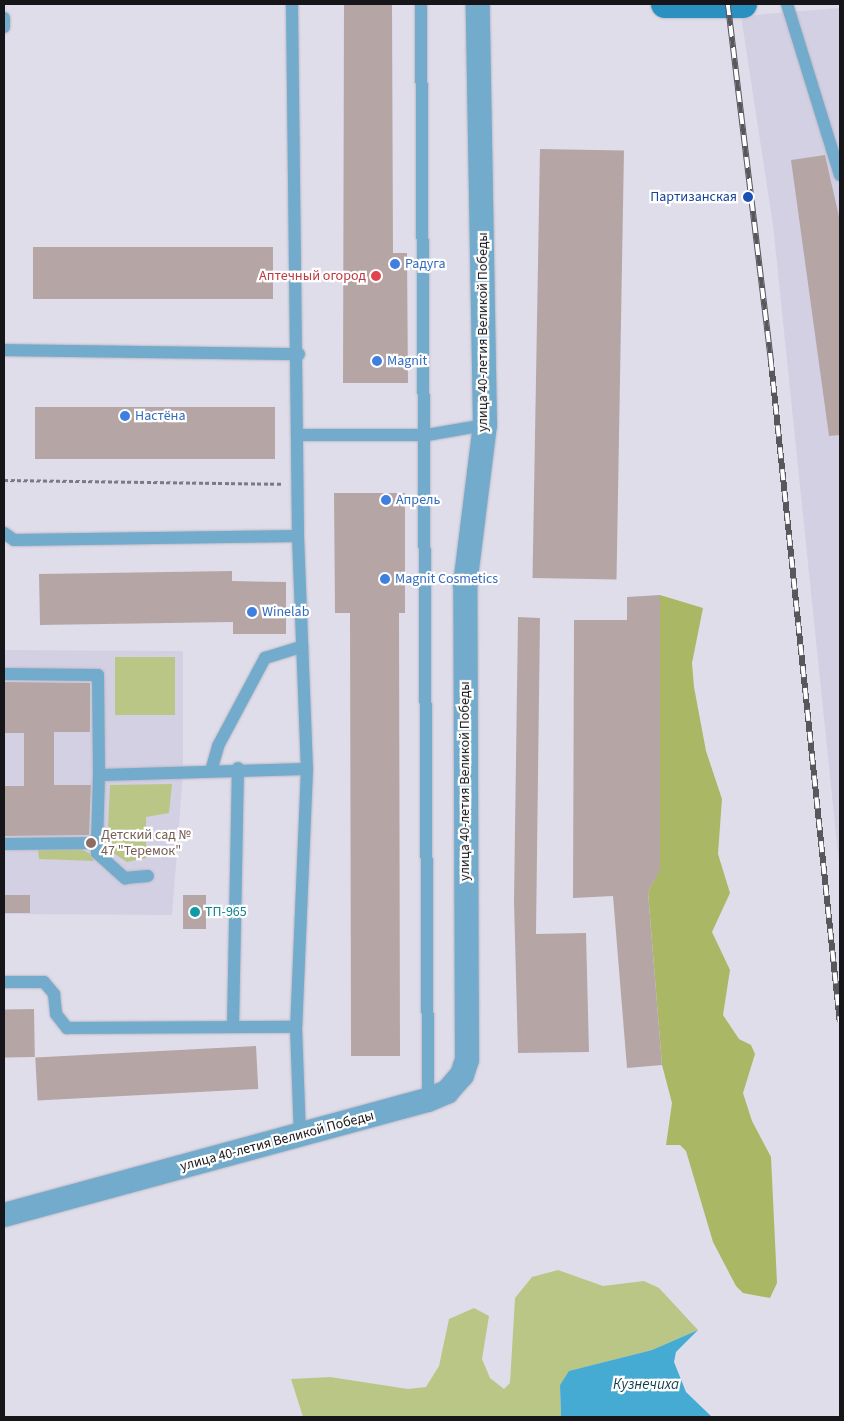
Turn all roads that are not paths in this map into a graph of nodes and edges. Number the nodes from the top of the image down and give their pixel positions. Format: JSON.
{"nodes":[{"id":1,"x":292,"y":4,"type":"edge"},
{"id":2,"x":421,"y":4,"type":"edge"},
{"id":3,"x":478,"y":4,"type":"edge"},
{"id":4,"x":665,"y":4,"type":"edge"},
{"id":5,"x":743,"y":4,"type":"edge"},
{"id":6,"x":787,"y":4,"type":"edge"},
{"id":7,"x":4,"y":18,"type":"edge"},
{"id":8,"x":4,"y":27,"type":"edge"},
{"id":9,"x":840,"y":175,"type":"edge"},
{"id":10,"x":4,"y":350,"type":"edge"},
{"id":11,"x":299,"y":354,"type":"junction"},
{"id":12,"x":485,"y":425,"type":"junction"},
{"id":13,"x":427,"y":435,"type":"junction"},
{"id":14,"x":298,"y":436,"type":"junction"},
{"id":15,"x":4,"y":533,"type":"edge"},
{"id":16,"x":298,"y":536,"type":"junction"},
{"id":17,"x":302,"y":647,"type":"junction"},
{"id":18,"x":4,"y":674,"type":"edge"},
{"id":19,"x":238,"y":768,"type":"junction"},
{"id":20,"x":307,"y":769,"type":"junction"},
{"id":21,"x":210,"y":770,"type":"junction"},
{"id":22,"x":99,"y":775,"type":"junction"},
{"id":23,"x":97,"y":843,"type":"junction"},
{"id":24,"x":4,"y":844,"type":"edge"},
{"id":25,"x":148,"y":876,"type":"dead end"},
{"id":26,"x":4,"y":982,"type":"edge"},
{"id":27,"x":233,"y":1027,"type":"junction"},
{"id":28,"x":296,"y":1027,"type":"junction"},
{"id":29,"x":428,"y":1100,"type":"junction"},
{"id":30,"x":300,"y":1135,"type":"junction"},
{"id":31,"x":4,"y":1215,"type":"edge"}],
"edges":[{"from":1,"to":11,"type":"lane"},
{"from":2,"to":13,"type":"lane"},
{"from":3,"to":12,"type":"street","name":"улица 40-летия Великой Победы"},
{"from":4,"to":5,"type":"street"},
{"from":6,"to":9,"type":"lane"},
{"from":7,"to":8,"type":"lane"},
{"from":10,"to":11,"type":"lane"},
{"from":11,"to":14,"type":"lane"},
{"from":12,"to":13,"type":"lane"},
{"from":12,"to":29,"type":"street","name":"улица 40-летия Великой Победы"},
{"from":13,"to":14,"type":"lane"},
{"from":13,"to":29,"type":"lane"},
{"from":14,"to":16,"type":"lane"},
{"from":15,"to":16,"type":"lane"},
{"from":16,"to":17,"type":"lane"},
{"from":17,"to":20,"type":"lane"},
{"from":17,"to":21,"type":"lane"},
{"from":18,"to":22,"type":"lane"},
{"from":19,"to":20,"type":"lane"},
{"from":19,"to":21,"type":"lane"},
{"from":19,"to":27,"type":"lane"},
{"from":20,"to":28,"type":"lane"},
{"from":21,"to":22,"type":"lane"},
{"from":22,"to":23,"type":"lane"},
{"from":23,"to":24,"type":"lane"},
{"from":23,"to":25,"type":"lane"},
{"from":26,"to":27,"type":"lane"},
{"from":27,"to":28,"type":"lane"},
{"from":28,"to":30,"type":"lane"},
{"from":29,"to":30,"type":"street","name":"улица 40-летия Великой Победы"},
{"from":30,"to":31,"type":"street","name":"улица 40-летия Великой Победы"}]}
